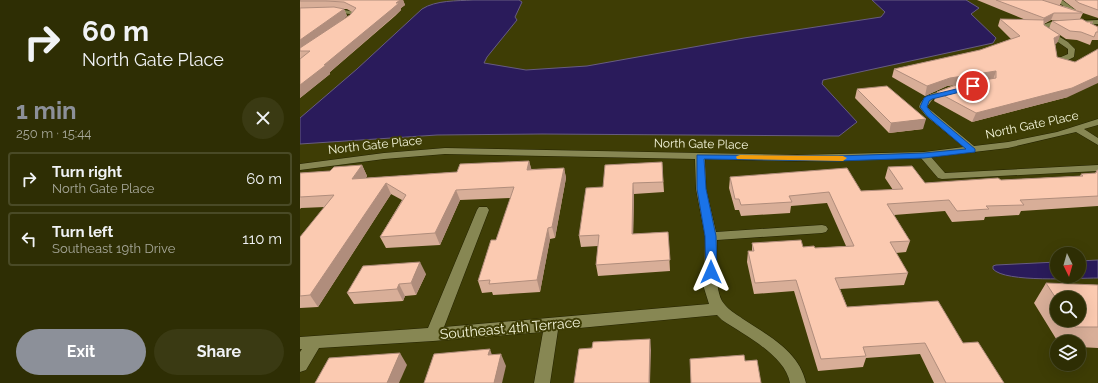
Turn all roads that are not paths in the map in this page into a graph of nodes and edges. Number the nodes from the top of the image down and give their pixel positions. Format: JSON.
{"nodes":[{"id":1,"x":1058,"y":0,"type":"edge"},
{"id":2,"x":1057,"y":9,"type":"edge"},
{"id":3,"x":300,"y":12,"type":"edge"},
{"id":4,"x":1078,"y":14,"type":"junction"},
{"id":5,"x":1098,"y":22,"type":"edge"},
{"id":6,"x":344,"y":25,"type":"edge"},
{"id":7,"x":1057,"y":62,"type":"edge"},
{"id":8,"x":958,"y":90,"type":"edge"},
{"id":9,"x":1098,"y":122,"type":"edge"},
{"id":10,"x":1078,"y":129,"type":"junction"},
{"id":11,"x":1098,"y":142,"type":"edge"},
{"id":12,"x":973,"y":150,"type":"junction"},
{"id":13,"x":924,"y":155,"type":"junction"},
{"id":14,"x":700,"y":157,"type":"junction"},
{"id":15,"x":300,"y":167,"type":"edge"},
{"id":16,"x":1098,"y":168,"type":"edge"},
{"id":17,"x":483,"y":210,"type":"dead end"},
{"id":18,"x":822,"y":229,"type":"dead end"},
{"id":19,"x":710,"y":236,"type":"junction"},
{"id":20,"x":719,"y":309,"type":"junction"},
{"id":21,"x":552,"y":324,"type":"junction"},
{"id":22,"x":433,"y":335,"type":"junction"},
{"id":23,"x":307,"y":342,"type":"edge"},
{"id":24,"x":300,"y":365,"type":"edge"},
{"id":25,"x":542,"y":383,"type":"edge"},
{"id":26,"x":798,"y":383,"type":"edge"}],
"edges":[{"from":1,"to":4,"type":"street"},
{"from":2,"to":4,"type":"street"},
{"from":3,"to":6,"type":"street"},
{"from":4,"to":5,"type":"street"},
{"from":5,"to":7,"type":"street"},
{"from":8,"to":12,"type":"street"},
{"from":9,"to":10,"type":"street","name":"North Gate Place"},
{"from":10,"to":11,"type":"street"},
{"from":10,"to":12,"type":"street","name":"North Gate Place"},
{"from":12,"to":13,"type":"street","name":"North Gate Place"},
{"from":13,"to":14,"type":"street","name":"North Gate Place"},
{"from":13,"to":16,"type":"street"},
{"from":14,"to":15,"type":"street","name":"North Gate Place"},
{"from":14,"to":19,"type":"street"},
{"from":17,"to":22,"type":"street"},
{"from":18,"to":19,"type":"street"},
{"from":19,"to":20,"type":"street"},
{"from":20,"to":21,"type":"street","name":"Southeast 4th Terrace"},
{"from":20,"to":26,"type":"street"},
{"from":21,"to":22,"type":"street","name":"Southeast 4th Terrace"},
{"from":21,"to":25,"type":"street"},
{"from":22,"to":23,"type":"street","name":"Southeast 4th Terrace"},
{"from":23,"to":24,"type":"street"}]}
